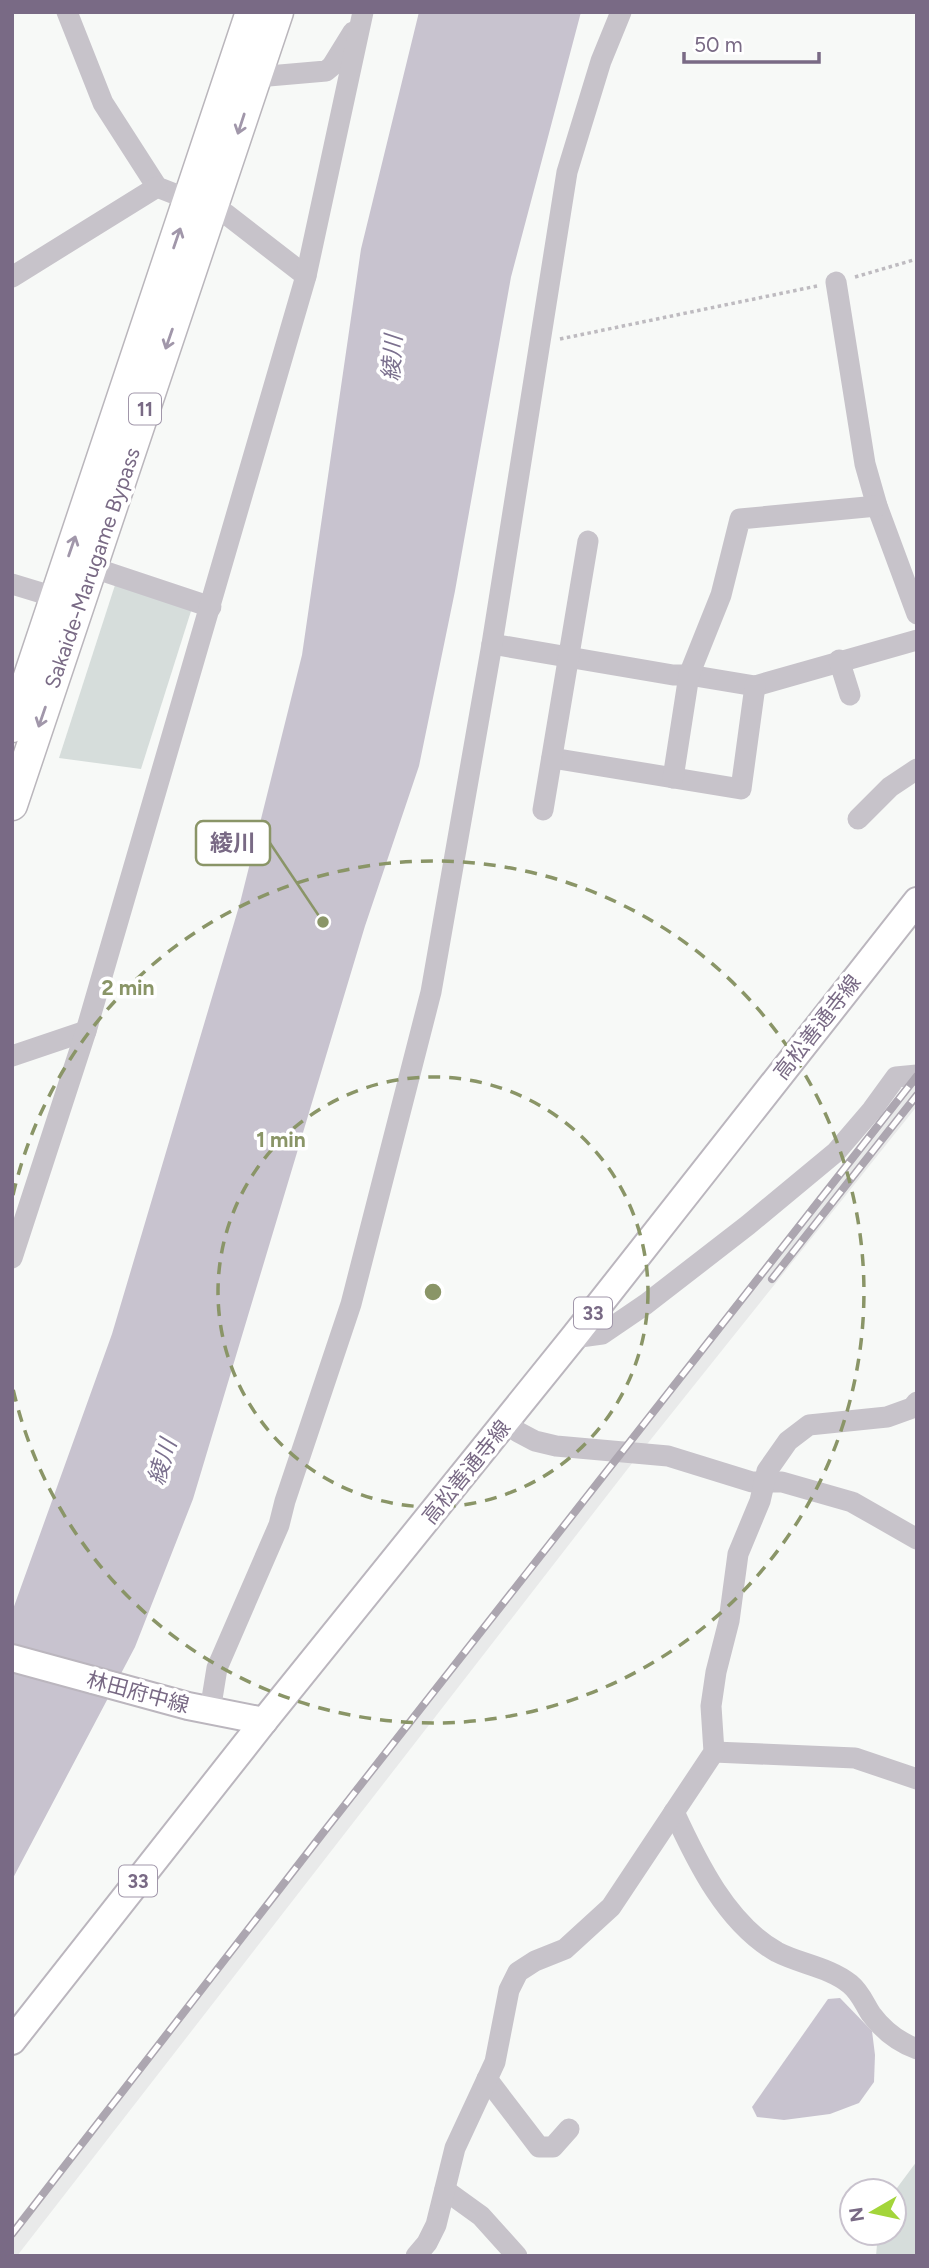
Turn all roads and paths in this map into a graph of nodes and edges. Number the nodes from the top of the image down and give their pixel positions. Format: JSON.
{"nodes":[{"id":1,"x":67,"y":12,"type":"edge"},
{"id":2,"x":251,"y":12,"type":"edge"},
{"id":3,"x":278,"y":12,"type":"edge"},
{"id":4,"x":621,"y":12,"type":"edge"},
{"id":5,"x":362,"y":17,"type":"edge"},
{"id":6,"x":257,"y":77,"type":"junction"},
{"id":7,"x":157,"y":187,"type":"junction"},
{"id":8,"x":202,"y":203,"type":"junction"},
{"id":9,"x":917,"y":259,"type":"edge"},
{"id":10,"x":12,"y":276,"type":"edge"},
{"id":11,"x":306,"y":276,"type":"junction"},
{"id":12,"x":836,"y":282,"type":"junction"},
{"id":13,"x":541,"y":344,"type":"junction"},
{"id":14,"x":877,"y":506,"type":"junction"},
{"id":15,"x":587,"y":541,"type":"dead end"},
{"id":16,"x":92,"y":567,"type":"junction"},
{"id":17,"x":12,"y":584,"type":"edge"},
{"id":18,"x":914,"y":600,"type":"edge"},
{"id":19,"x":67,"y":601,"type":"junction"},
{"id":20,"x":211,"y":607,"type":"junction"},
{"id":21,"x":917,"y":640,"type":"edge"},
{"id":22,"x":492,"y":644,"type":"junction"},
{"id":23,"x":569,"y":657,"type":"junction"},
{"id":24,"x":839,"y":660,"type":"junction"},
{"id":25,"x":689,"y":675,"type":"junction"},
{"id":26,"x":755,"y":686,"type":"junction"},
{"id":27,"x":850,"y":695,"type":"dead end"},
{"id":28,"x":12,"y":727,"type":"edge"},
{"id":29,"x":552,"y":758,"type":"junction"},
{"id":30,"x":917,"y":769,"type":"edge"},
{"id":31,"x":673,"y":778,"type":"junction"},
{"id":32,"x":12,"y":805,"type":"edge"},
{"id":33,"x":543,"y":810,"type":"dead end"},
{"id":34,"x":858,"y":819,"type":"dead end"},
{"id":35,"x":917,"y":901,"type":"edge"},
{"id":36,"x":86,"y":1031,"type":"junction"},
{"id":37,"x":12,"y":1056,"type":"edge"},
{"id":38,"x":917,"y":1075,"type":"edge"},
{"id":39,"x":12,"y":1258,"type":"edge"},
{"id":40,"x":573,"y":1338,"type":"junction"},
{"id":41,"x":917,"y":1402,"type":"edge"},
{"id":42,"x":506,"y":1421,"type":"junction"},
{"id":43,"x":763,"y":1482,"type":"junction"},
{"id":44,"x":917,"y":1539,"type":"edge"},
{"id":45,"x":12,"y":1658,"type":"edge"},
{"id":46,"x":199,"y":1709,"type":"junction"},
{"id":47,"x":264,"y":1721,"type":"junction"},
{"id":48,"x":714,"y":1752,"type":"junction"},
{"id":49,"x":917,"y":1779,"type":"edge"},
{"id":50,"x":674,"y":1812,"type":"junction"},
{"id":51,"x":12,"y":2041,"type":"edge"},
{"id":52,"x":917,"y":2049,"type":"edge"},
{"id":53,"x":487,"y":2079,"type":"junction"},
{"id":54,"x":569,"y":2129,"type":"dead end"},
{"id":55,"x":446,"y":2190,"type":"junction"},
{"id":56,"x":415,"y":2256,"type":"edge"},
{"id":57,"x":517,"y":2256,"type":"edge"}],
"edges":[{"from":1,"to":7,"type":"street"},
{"from":2,"to":8,"type":"highway","name":"Sakaide-Marugame Bypass","number":"11"},
{"from":3,"to":6,"type":"highway","name":"Sakaide-Marugame Bypass","number":"11"},
{"from":4,"to":13,"type":"street"},
{"from":5,"to":6,"type":"street"},
{"from":5,"to":11,"type":"street"},
{"from":6,"to":8,"type":"highway","name":"Sakaide-Marugame Bypass","number":"11","one_way":true},
{"from":7,"to":8,"type":"street"},
{"from":7,"to":10,"type":"street"},
{"from":8,"to":11,"type":"street"},
{"from":8,"to":16,"type":"highway","name":"Sakaide-Marugame Bypass","number":"11","one_way":true},
{"from":19,"to":8,"type":"highway","name":"Sakaide-Marugame Bypass","number":"11","one_way":true},
{"from":9,"to":12,"type":"path"},
{"from":11,"to":20,"type":"street"},
{"from":12,"to":13,"type":"path"},
{"from":12,"to":14,"type":"street"},
{"from":13,"to":22,"type":"street"},
{"from":14,"to":18,"type":"street"},
{"from":14,"to":25,"type":"street"},
{"from":15,"to":23,"type":"street"},
{"from":16,"to":19,"type":"highway","name":"Sakaide-Marugame Bypass","number":"11"},
{"from":16,"to":20,"type":"street"},
{"from":17,"to":19,"type":"street"},
{"from":19,"to":28,"type":"highway","name":"Sakaide-Marugame Bypass","number":"11"},
{"from":19,"to":32,"type":"highway","name":"Sakaide-Marugame Bypass","number":"11","one_way":true},
{"from":20,"to":36,"type":"street"},
{"from":21,"to":24,"type":"street"},
{"from":22,"to":23,"type":"street"},
{"from":22,"to":46,"type":"street"},
{"from":23,"to":25,"type":"street"},
{"from":23,"to":29,"type":"street"},
{"from":24,"to":26,"type":"street"},
{"from":24,"to":27,"type":"street"},
{"from":25,"to":26,"type":"street"},
{"from":25,"to":31,"type":"street"},
{"from":26,"to":31,"type":"street"},
{"from":29,"to":31,"type":"street"},
{"from":29,"to":33,"type":"street"},
{"from":30,"to":34,"type":"street"},
{"from":35,"to":40,"type":"main road","name":"高松善通寺線","number":"33"},
{"from":36,"to":37,"type":"street"},
{"from":36,"to":39,"type":"street"},
{"from":38,"to":40,"type":"street"},
{"from":40,"to":42,"type":"main road","name":"高松善通寺線","number":"33"},
{"from":41,"to":43,"type":"street"},
{"from":42,"to":43,"type":"street"},
{"from":42,"to":47,"type":"main road","name":"高松善通寺線","number":"33"},
{"from":43,"to":44,"type":"street"},
{"from":43,"to":48,"type":"street"},
{"from":45,"to":46,"type":"main road","name":"林田府中線"},
{"from":46,"to":47,"type":"main road","name":"林田府中線"},
{"from":47,"to":51,"type":"main road","name":"高松善通寺線","number":"33"},
{"from":48,"to":49,"type":"street"},
{"from":48,"to":50,"type":"street"},
{"from":50,"to":52,"type":"street"},
{"from":50,"to":53,"type":"street"},
{"from":53,"to":54,"type":"street"},
{"from":53,"to":55,"type":"street"},
{"from":55,"to":56,"type":"street"},
{"from":55,"to":57,"type":"street"}]}
